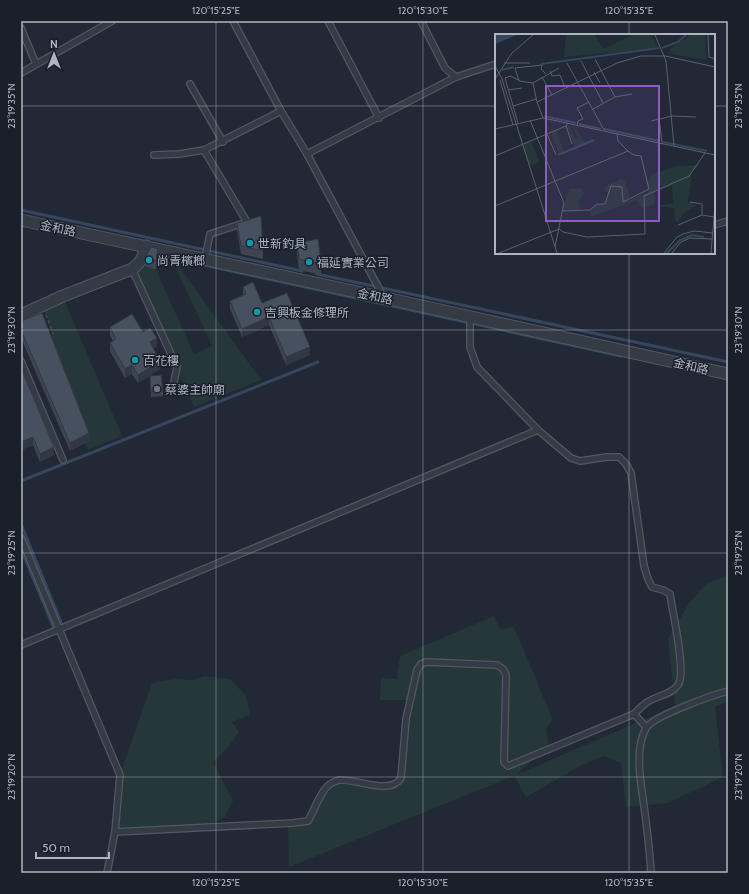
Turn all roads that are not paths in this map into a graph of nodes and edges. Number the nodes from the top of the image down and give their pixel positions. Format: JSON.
{"nodes":[{"id":1,"x":112,"y":21,"type":"edge"},
{"id":2,"x":233,"y":21,"type":"edge"},
{"id":3,"x":328,"y":21,"type":"edge"},
{"id":4,"x":421,"y":21,"type":"edge"},
{"id":5,"x":21,"y":28,"type":"edge"},
{"id":6,"x":36,"y":64,"type":"junction"},
{"id":7,"x":495,"y":64,"type":"edge"},
{"id":8,"x":21,"y":73,"type":"edge"},
{"id":9,"x":456,"y":78,"type":"junction"},
{"id":10,"x":190,"y":84,"type":"dead end"},
{"id":11,"x":281,"y":111,"type":"junction"},
{"id":12,"x":379,"y":118,"type":"junction"},
{"id":13,"x":223,"y":142,"type":"junction"},
{"id":14,"x":204,"y":150,"type":"junction"},
{"id":15,"x":307,"y":154,"type":"junction"},
{"id":16,"x":154,"y":155,"type":"dead end"},
{"id":17,"x":21,"y":220,"type":"edge"},
{"id":18,"x":728,"y":221,"type":"edge"},
{"id":19,"x":715,"y":225,"type":"edge"},
{"id":20,"x":146,"y":246,"type":"junction"},
{"id":21,"x":205,"y":259,"type":"junction"},
{"id":22,"x":132,"y":269,"type":"junction"},
{"id":23,"x":384,"y":298,"type":"junction"},
{"id":24,"x":21,"y":315,"type":"edge"},
{"id":25,"x":470,"y":316,"type":"junction"},
{"id":26,"x":21,"y":361,"type":"edge"},
{"id":27,"x":728,"y":374,"type":"edge"},
{"id":28,"x":173,"y":387,"type":"dead end"},
{"id":29,"x":538,"y":430,"type":"junction"},
{"id":30,"x":63,"y":460,"type":"dead end"},
{"id":31,"x":21,"y":538,"type":"edge"},
{"id":32,"x":59,"y":629,"type":"junction"},
{"id":33,"x":21,"y":645,"type":"edge"},
{"id":34,"x":728,"y":691,"type":"edge"},
{"id":35,"x":634,"y":714,"type":"junction"},
{"id":36,"x":646,"y":727,"type":"junction"},
{"id":37,"x":115,"y":832,"type":"junction"},
{"id":38,"x":108,"y":873,"type":"edge"},
{"id":39,"x":652,"y":873,"type":"edge"}],
"edges":[{"from":1,"to":6,"type":"lane"},
{"from":2,"to":11,"type":"lane"},
{"from":3,"to":12,"type":"lane"},
{"from":4,"to":9,"type":"lane"},
{"from":5,"to":6,"type":"lane"},
{"from":6,"to":8,"type":"lane"},
{"from":7,"to":9,"type":"lane"},
{"from":9,"to":12,"type":"lane"},
{"from":10,"to":13,"type":"lane"},
{"from":11,"to":13,"type":"lane"},
{"from":11,"to":15,"type":"lane"},
{"from":12,"to":15,"type":"lane"},
{"from":13,"to":14,"type":"lane"},
{"from":14,"to":16,"type":"lane"},
{"from":14,"to":21,"type":"lane"},
{"from":15,"to":23,"type":"lane"},
{"from":17,"to":20,"type":"street","name":"金和路"},
{"from":18,"to":19,"type":"lane"},
{"from":20,"to":21,"type":"street","name":"金和路"},
{"from":20,"to":22,"type":"street"},
{"from":21,"to":23,"type":"street","name":"金和路"},
{"from":22,"to":24,"type":"street"},
{"from":22,"to":28,"type":"lane"},
{"from":23,"to":25,"type":"street","name":"金和路"},
{"from":25,"to":27,"type":"street","name":"金和路"},
{"from":25,"to":29,"type":"lane"},
{"from":26,"to":30,"type":"lane"},
{"from":29,"to":32,"type":"lane"},
{"from":29,"to":35,"type":"lane"},
{"from":31,"to":32,"type":"lane"},
{"from":32,"to":33,"type":"lane"},
{"from":32,"to":37,"type":"lane"},
{"from":34,"to":36,"type":"lane"},
{"from":35,"to":36,"type":"lane"},
{"from":35,"to":37,"type":"lane"},
{"from":36,"to":39,"type":"lane"},
{"from":37,"to":38,"type":"lane"}]}
